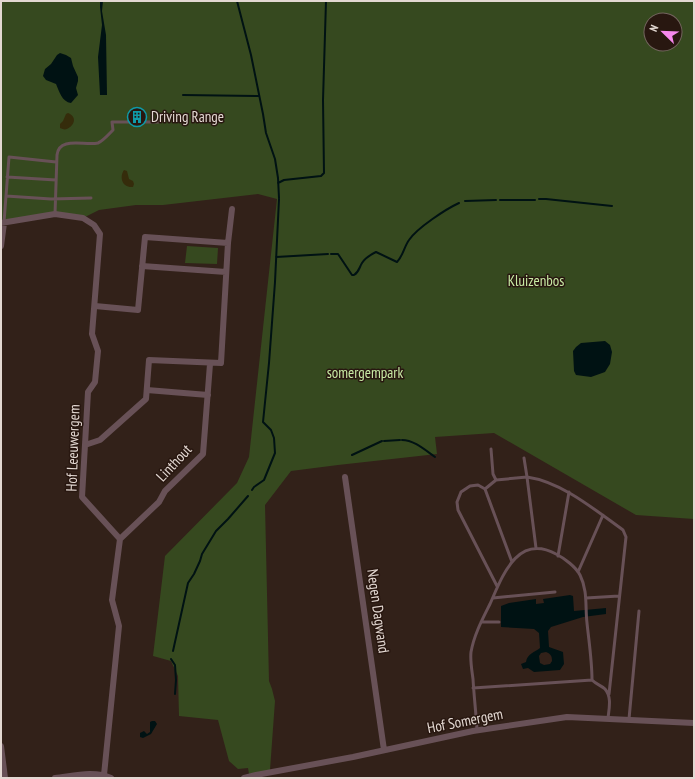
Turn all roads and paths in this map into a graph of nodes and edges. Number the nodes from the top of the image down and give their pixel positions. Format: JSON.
{"nodes":[{"id":1,"x":160,"y":115,"type":"dead end"},
{"id":2,"x":56,"y":162,"type":"junction"},
{"id":3,"x":7,"y":177,"type":"junction"},
{"id":4,"x":56,"y":180,"type":"junction"},
{"id":5,"x":6,"y":196,"type":"junction"},
{"id":6,"x":91,"y":198,"type":"dead end"},
{"id":7,"x":55,"y":199,"type":"junction"},
{"id":8,"x":232,"y":209,"type":"dead end"},
{"id":9,"x":54,"y":214,"type":"junction"},
{"id":10,"x":2,"y":223,"type":"edge"},
{"id":11,"x":228,"y":243,"type":"junction"},
{"id":12,"x":1,"y":246,"type":"edge"},
{"id":13,"x":142,"y":266,"type":"junction"},
{"id":14,"x":226,"y":272,"type":"junction"},
{"id":15,"x":95,"y":306,"type":"junction"},
{"id":16,"x":210,"y":364,"type":"junction"},
{"id":17,"x":147,"y":390,"type":"junction"},
{"id":18,"x":208,"y":395,"type":"junction"},
{"id":19,"x":85,"y":445,"type":"junction"},
{"id":20,"x":491,"y":449,"type":"dead end"},
{"id":21,"x":524,"y":458,"type":"dead end"},
{"id":22,"x":345,"y":477,"type":"dead end"},
{"id":23,"x":527,"y":477,"type":"junction"},
{"id":24,"x":496,"y":480,"type":"junction"},
{"id":25,"x":485,"y":489,"type":"junction"},
{"id":26,"x":569,"y":492,"type":"junction"},
{"id":27,"x":603,"y":516,"type":"junction"},
{"id":28,"x":120,"y":540,"type":"junction"},
{"id":29,"x":536,"y":548,"type":"junction"},
{"id":30,"x":558,"y":556,"type":"junction"},
{"id":31,"x":512,"y":562,"type":"junction"},
{"id":32,"x":578,"y":572,"type":"junction"},
{"id":33,"x":497,"y":586,"type":"junction"},
{"id":34,"x":555,"y":592,"type":"dead end"},
{"id":35,"x":619,"y":596,"type":"junction"},
{"id":36,"x":493,"y":598,"type":"junction"},
{"id":37,"x":586,"y":598,"type":"junction"},
{"id":38,"x":639,"y":611,"type":"dead end"},
{"id":39,"x":481,"y":622,"type":"junction"},
{"id":40,"x":499,"y":622,"type":"dead end"},
{"id":41,"x":592,"y":680,"type":"junction"},
{"id":42,"x":473,"y":688,"type":"junction"},
{"id":43,"x":608,"y":694,"type":"junction"},
{"id":44,"x":608,"y":718,"type":"junction"},
{"id":45,"x":629,"y":719,"type":"junction"},
{"id":46,"x":694,"y":723,"type":"edge"},
{"id":47,"x":477,"y":730,"type":"junction"},
{"id":48,"x":1,"y":746,"type":"edge"},
{"id":49,"x":384,"y":750,"type":"junction"},
{"id":50,"x":104,"y":775,"type":"junction"},
{"id":51,"x":5,"y":778,"type":"edge"},
{"id":52,"x":55,"y":778,"type":"edge"},
{"id":53,"x":111,"y":778,"type":"edge"},
{"id":54,"x":244,"y":778,"type":"edge"}],
"edges":[{"from":1,"to":2,"type":"lane"},
{"from":2,"to":3,"type":"lane"},
{"from":2,"to":4,"type":"lane"},
{"from":3,"to":4,"type":"lane"},
{"from":3,"to":5,"type":"lane"},
{"from":4,"to":7,"type":"lane"},
{"from":5,"to":7,"type":"lane"},
{"from":5,"to":10,"type":"lane"},
{"from":6,"to":7,"type":"lane"},
{"from":7,"to":9,"type":"lane"},
{"from":8,"to":11,"type":"street"},
{"from":9,"to":10,"type":"street"},
{"from":9,"to":15,"type":"street","name":"Hof Leeuwergem"},
{"from":10,"to":12,"type":"street"},
{"from":11,"to":13,"type":"street"},
{"from":11,"to":14,"type":"street"},
{"from":13,"to":14,"type":"street"},
{"from":13,"to":15,"type":"street"},
{"from":14,"to":16,"type":"street"},
{"from":15,"to":19,"type":"street","name":"Hof Leeuwergem"},
{"from":16,"to":17,"type":"street"},
{"from":16,"to":18,"type":"street","name":"Linthout"},
{"from":17,"to":18,"type":"street"},
{"from":17,"to":19,"type":"street"},
{"from":18,"to":28,"type":"street","name":"Linthout"},
{"from":19,"to":28,"type":"street","name":"Hof Leeuwergem"},
{"from":20,"to":24,"type":"lane"},
{"from":21,"to":23,"type":"lane"},
{"from":22,"to":49,"type":"street","name":"Negen Dagwand"},
{"from":23,"to":24,"type":"lane"},
{"from":23,"to":26,"type":"lane"},
{"from":23,"to":29,"type":"lane"},
{"from":24,"to":25,"type":"lane"},
{"from":25,"to":31,"type":"lane"},
{"from":25,"to":33,"type":"lane"},
{"from":26,"to":27,"type":"lane"},
{"from":26,"to":30,"type":"lane"},
{"from":27,"to":32,"type":"lane"},
{"from":27,"to":35,"type":"lane"},
{"from":28,"to":50,"type":"street"},
{"from":29,"to":30,"type":"lane"},
{"from":29,"to":31,"type":"lane"},
{"from":30,"to":32,"type":"lane"},
{"from":31,"to":33,"type":"lane"},
{"from":32,"to":37,"type":"lane"},
{"from":33,"to":36,"type":"lane"},
{"from":34,"to":36,"type":"lane"},
{"from":35,"to":37,"type":"lane"},
{"from":35,"to":43,"type":"lane"},
{"from":36,"to":39,"type":"lane"},
{"from":37,"to":41,"type":"lane"},
{"from":38,"to":45,"type":"lane"},
{"from":39,"to":40,"type":"lane"},
{"from":39,"to":42,"type":"lane"},
{"from":41,"to":42,"type":"lane"},
{"from":41,"to":43,"type":"lane"},
{"from":42,"to":47,"type":"lane"},
{"from":43,"to":44,"type":"lane"},
{"from":44,"to":45,"type":"street","name":"Hof Somergem"},
{"from":44,"to":47,"type":"street","name":"Hof Somergem"},
{"from":45,"to":46,"type":"street","name":"Hof Somergem"},
{"from":47,"to":49,"type":"street","name":"Hof Somergem"},
{"from":48,"to":51,"type":"street"},
{"from":49,"to":54,"type":"street","name":"Hof Somergem"},
{"from":50,"to":52,"type":"street"},
{"from":50,"to":53,"type":"street"}]}
